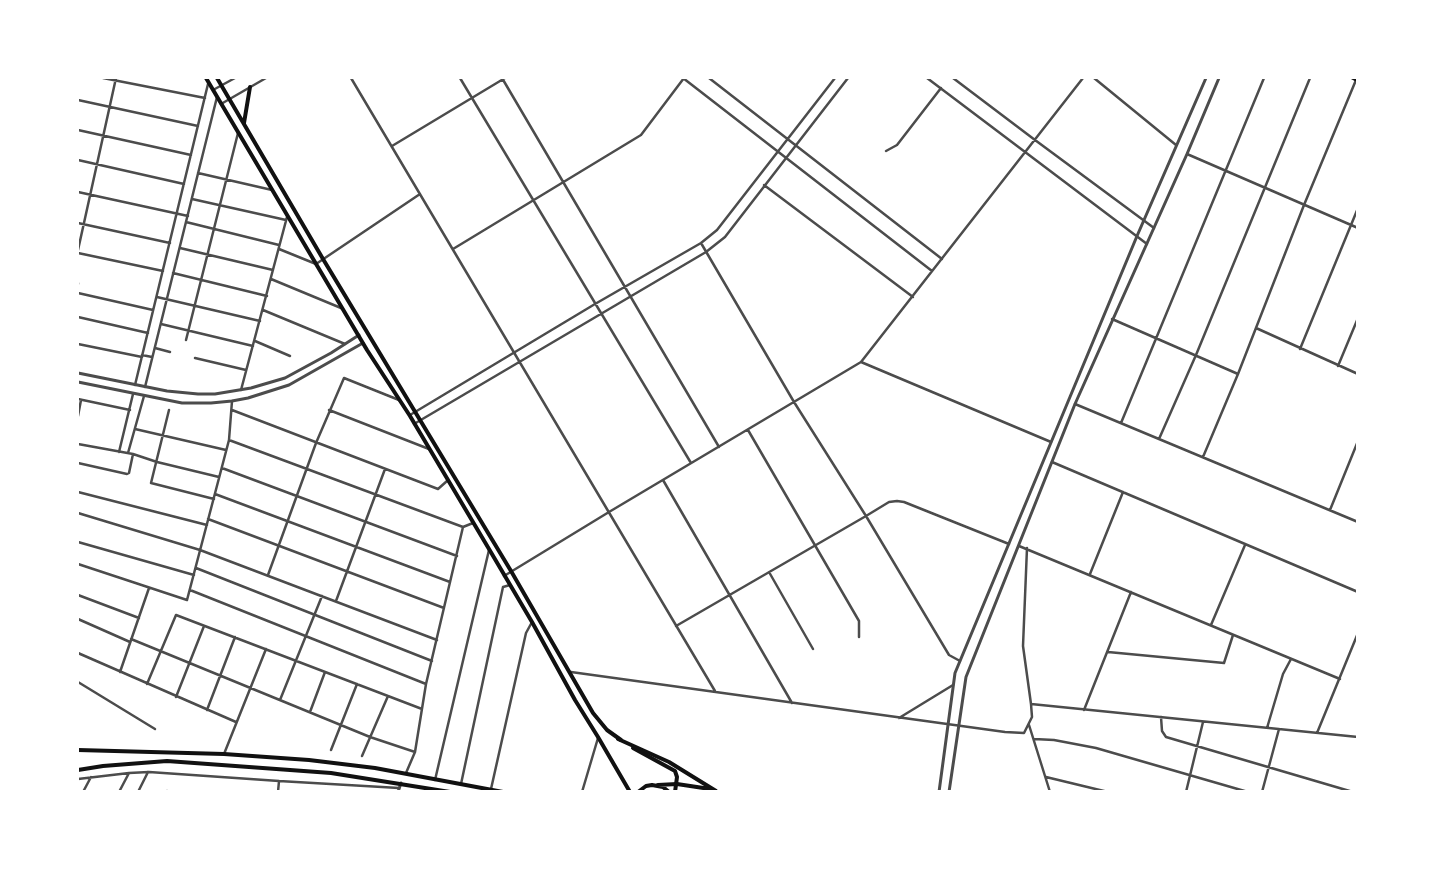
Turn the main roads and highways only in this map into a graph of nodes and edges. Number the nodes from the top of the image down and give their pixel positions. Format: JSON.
{"nodes":[{"id":1,"x":217,"y":78,"type":"edge"},
{"id":2,"x":1352,"y":78,"type":"edge"},
{"id":3,"x":206,"y":79,"type":"edge"},
{"id":4,"x":1357,"y":80,"type":"edge"},
{"id":5,"x":250,"y":87,"type":"road end"},
{"id":6,"x":244,"y":123,"type":"junction"},
{"id":7,"x":618,"y":739,"type":"junction"},
{"id":8,"x":78,"y":750,"type":"edge"},
{"id":9,"x":78,"y":770,"type":"edge"},
{"id":10,"x":677,"y":784,"type":"junction"},
{"id":11,"x":658,"y":785,"type":"junction"},
{"id":12,"x":400,"y":788,"type":"edge"},
{"id":13,"x":435,"y":790,"type":"edge"},
{"id":14,"x":717,"y":791,"type":"edge"},
{"id":15,"x":450,"y":792,"type":"edge"},
{"id":16,"x":503,"y":792,"type":"edge"},
{"id":17,"x":630,"y":792,"type":"edge"},
{"id":18,"x":638,"y":792,"type":"edge"},
{"id":19,"x":669,"y":792,"type":"edge"},
{"id":20,"x":675,"y":792,"type":"edge"}],
"edges":[{"from":1,"to":6,"type":"main road"},
{"from":2,"to":4,"type":"main road"},
{"from":3,"to":17,"type":"main road"},
{"from":5,"to":6,"type":"main road"},
{"from":6,"to":7,"type":"main road"},
{"from":7,"to":10,"type":"main road"},
{"from":7,"to":14,"type":"main road"},
{"from":8,"to":16,"type":"main road"},
{"from":9,"to":12,"type":"main road"},
{"from":10,"to":11,"type":"main road"},
{"from":10,"to":14,"type":"main road"},
{"from":10,"to":20,"type":"main road"},
{"from":11,"to":18,"type":"main road"},
{"from":11,"to":19,"type":"main road"},
{"from":12,"to":13,"type":"main road"},
{"from":13,"to":15,"type":"main road"}]}
